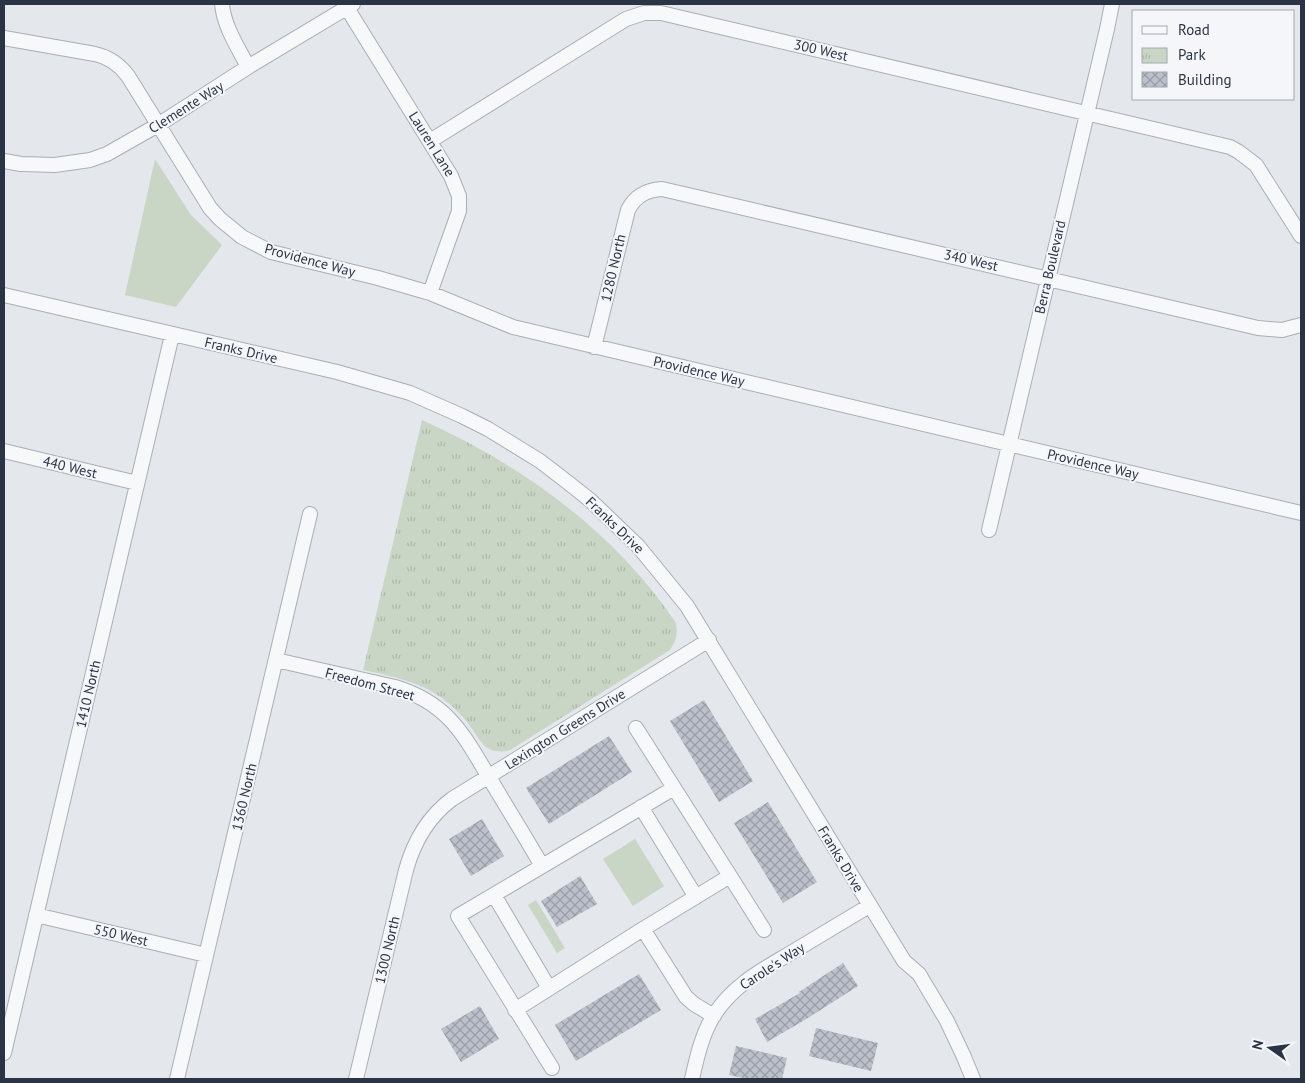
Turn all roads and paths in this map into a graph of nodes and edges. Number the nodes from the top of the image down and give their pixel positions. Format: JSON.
{"nodes":[{"id":1,"x":222,"y":4,"type":"edge"},
{"id":2,"x":1112,"y":4,"type":"edge"},
{"id":3,"x":350,"y":6,"type":"edge"},
{"id":4,"x":4,"y":38,"type":"edge"},
{"id":5,"x":248,"y":67,"type":"junction"},
{"id":6,"x":1087,"y":113,"type":"junction"},
{"id":7,"x":158,"y":125,"type":"junction"},
{"id":8,"x":430,"y":141,"type":"junction"},
{"id":9,"x":4,"y":161,"type":"edge"},
{"id":10,"x":641,"y":194,"type":"joint"},
{"id":11,"x":1301,"y":236,"type":"edge"},
{"id":12,"x":1048,"y":278,"type":"junction"},
{"id":13,"x":430,"y":293,"type":"junction"},
{"id":14,"x":4,"y":295,"type":"edge"},
{"id":15,"x":1301,"y":325,"type":"edge"},
{"id":16,"x":172,"y":335,"type":"junction"},
{"id":17,"x":594,"y":347,"type":"junction"},
{"id":18,"x":1009,"y":444,"type":"junction"},
{"id":19,"x":4,"y":451,"type":"edge"},
{"id":20,"x":137,"y":483,"type":"junction"},
{"id":21,"x":1301,"y":513,"type":"edge"},
{"id":22,"x":310,"y":514,"type":"dead end"},
{"id":23,"x":989,"y":530,"type":"dead end"},
{"id":24,"x":709,"y":640,"type":"junction"},
{"id":25,"x":276,"y":660,"type":"junction"},
{"id":26,"x":636,"y":728,"type":"dead end"},
{"id":27,"x":488,"y":776,"type":"junction"},
{"id":28,"x":674,"y":788,"type":"junction"},
{"id":29,"x":641,"y":808,"type":"junction"},
{"id":30,"x":426,"y":824,"type":"joint"},
{"id":31,"x":542,"y":866,"type":"junction"},
{"id":32,"x":730,"y":876,"type":"junction"},
{"id":33,"x":494,"y":895,"type":"junction"},
{"id":34,"x":696,"y":897,"type":"junction"},
{"id":35,"x":869,"y":906,"type":"junction"},
{"id":36,"x":36,"y":915,"type":"junction"},
{"id":37,"x":643,"y":929,"type":"junction"},
{"id":38,"x":764,"y":930,"type":"dead end"},
{"id":39,"x":206,"y":955,"type":"junction"},
{"id":40,"x":549,"y":988,"type":"junction"},
{"id":41,"x":515,"y":1010,"type":"junction"},
{"id":42,"x":714,"y":1016,"type":"junction"},
{"id":43,"x":4,"y":1053,"type":"edge"},
{"id":44,"x":552,"y":1068,"type":"dead end"},
{"id":45,"x":177,"y":1079,"type":"edge"},
{"id":46,"x":356,"y":1079,"type":"edge"},
{"id":47,"x":692,"y":1079,"type":"edge"},
{"id":48,"x":973,"y":1079,"type":"edge"}],
"edges":[{"from":1,"to":5,"type":"street"},
{"from":2,"to":6,"type":"street","name":"Berra Boulevard"},
{"from":3,"to":5,"type":"street","name":"Clemente Way"},
{"from":3,"to":8,"type":"street","name":"Lauren Lane"},
{"from":4,"to":7,"type":"street","name":"Providence Way"},
{"from":5,"to":7,"type":"street","name":"Clemente Way"},
{"from":6,"to":8,"type":"street","name":"300 West"},
{"from":6,"to":11,"type":"street","name":"300 West"},
{"from":6,"to":12,"type":"street","name":"Berra Boulevard"},
{"from":7,"to":9,"type":"street","name":"Clemente Way"},
{"from":7,"to":13,"type":"street","name":"Providence Way"},
{"from":8,"to":13,"type":"street","name":"Lauren Lane"},
{"from":10,"to":12,"type":"street","name":"340 West"},
{"from":10,"to":17,"type":"street","name":"1280 North"},
{"from":12,"to":15,"type":"street","name":"340 West"},
{"from":12,"to":18,"type":"street","name":"Berra Boulevard"},
{"from":13,"to":17,"type":"street","name":"Providence Way"},
{"from":14,"to":16,"type":"street","name":"Franks Drive"},
{"from":16,"to":20,"type":"street","name":"1410 North"},
{"from":16,"to":24,"type":"street","name":"Franks Drive"},
{"from":17,"to":18,"type":"street","name":"Providence Way"},
{"from":18,"to":21,"type":"street","name":"Providence Way"},
{"from":18,"to":23,"type":"street","name":"Berra Boulevard"},
{"from":19,"to":20,"type":"street","name":"440 West"},
{"from":20,"to":36,"type":"street","name":"1410 North"},
{"from":22,"to":25,"type":"street","name":"1360 North"},
{"from":24,"to":27,"type":"street","name":"Lexington Greens Drive"},
{"from":24,"to":35,"type":"street","name":"Franks Drive"},
{"from":25,"to":27,"type":"street","name":"Freedom Street"},
{"from":25,"to":39,"type":"street","name":"1360 North"},
{"from":26,"to":28,"type":"street"},
{"from":27,"to":30,"type":"street","name":"Lexington Greens Drive"},
{"from":27,"to":31,"type":"street","name":"Freedom Street"},
{"from":28,"to":29,"type":"street"},
{"from":28,"to":32,"type":"street"},
{"from":29,"to":31,"type":"street"},
{"from":29,"to":34,"type":"street"},
{"from":30,"to":46,"type":"street","name":"1300 North"},
{"from":31,"to":33,"type":"street"},
{"from":32,"to":34,"type":"street"},
{"from":32,"to":38,"type":"street"},
{"from":33,"to":40,"type":"street"},
{"from":33,"to":41,"type":"street"},
{"from":34,"to":37,"type":"street"},
{"from":35,"to":42,"type":"street","name":"Carole's Way"},
{"from":35,"to":48,"type":"street","name":"Franks Drive"},
{"from":36,"to":39,"type":"street","name":"550 West"},
{"from":36,"to":43,"type":"street","name":"1410 North"},
{"from":37,"to":40,"type":"street"},
{"from":37,"to":42,"type":"street"},
{"from":39,"to":45,"type":"street","name":"1360 North"},
{"from":40,"to":41,"type":"street"},
{"from":41,"to":44,"type":"street"},
{"from":42,"to":47,"type":"street","name":"Carole's Way"}]}
